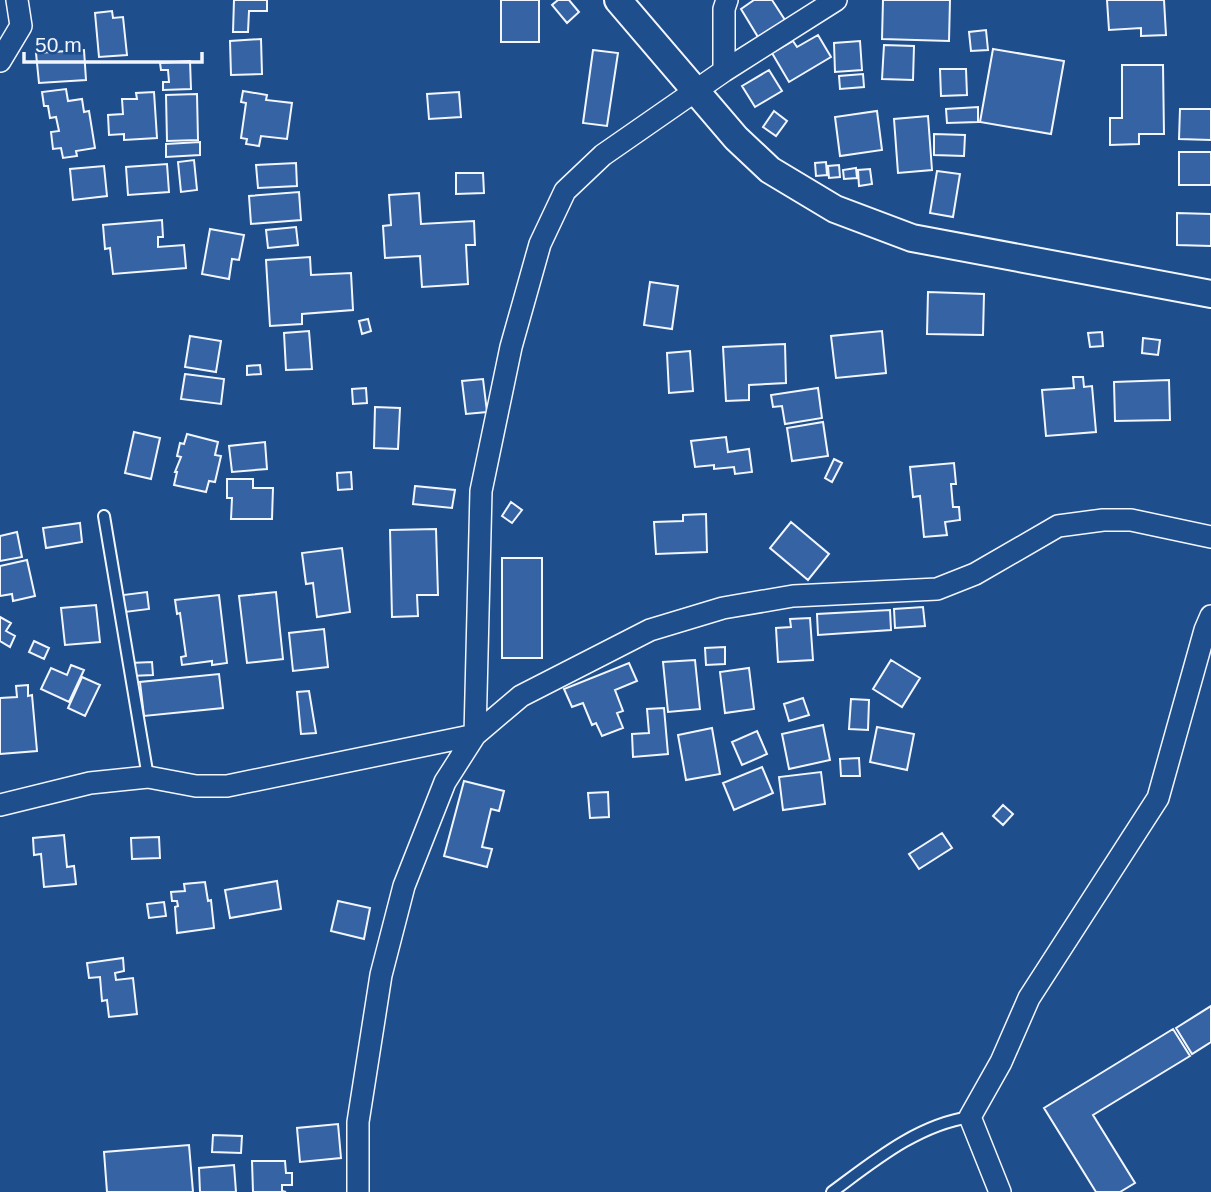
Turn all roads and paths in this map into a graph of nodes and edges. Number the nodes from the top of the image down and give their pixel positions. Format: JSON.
{"nodes":[{"id":1,"x":17,"y":0,"type":"edge"},
{"id":2,"x":618,"y":0,"type":"edge"},
{"id":3,"x":727,"y":0,"type":"edge"},
{"id":4,"x":836,"y":0,"type":"edge"},
{"id":5,"x":0,"y":61,"type":"edge"},
{"id":6,"x":724,"y":71,"type":"junction"},
{"id":7,"x":695,"y":93,"type":"junction"},
{"id":8,"x":1211,"y":294,"type":"edge"},
{"id":9,"x":104,"y":516,"type":"dead end"},
{"id":10,"x":1211,"y":537,"type":"edge"},
{"id":11,"x":1211,"y":616,"type":"edge"},
{"id":12,"x":475,"y":735,"type":"junction"},
{"id":13,"x":148,"y":777,"type":"junction"},
{"id":14,"x":0,"y":805,"type":"edge"},
{"id":15,"x":970,"y":1117,"type":"junction"},
{"id":16,"x":358,"y":1192,"type":"edge"},
{"id":17,"x":832,"y":1192,"type":"edge"},
{"id":18,"x":1000,"y":1192,"type":"edge"}],
"edges":[{"from":1,"to":5,"type":"street"},
{"from":2,"to":7,"type":"street"},
{"from":3,"to":6,"type":"street"},
{"from":4,"to":6,"type":"street"},
{"from":6,"to":7,"type":"street"},
{"from":7,"to":8,"type":"street"},
{"from":7,"to":12,"type":"street"},
{"from":9,"to":13,"type":"lane"},
{"from":10,"to":12,"type":"street"},
{"from":11,"to":15,"type":"street"},
{"from":12,"to":13,"type":"street"},
{"from":12,"to":16,"type":"street"},
{"from":13,"to":14,"type":"street"},
{"from":15,"to":17,"type":"lane"},
{"from":15,"to":18,"type":"street"}]}
